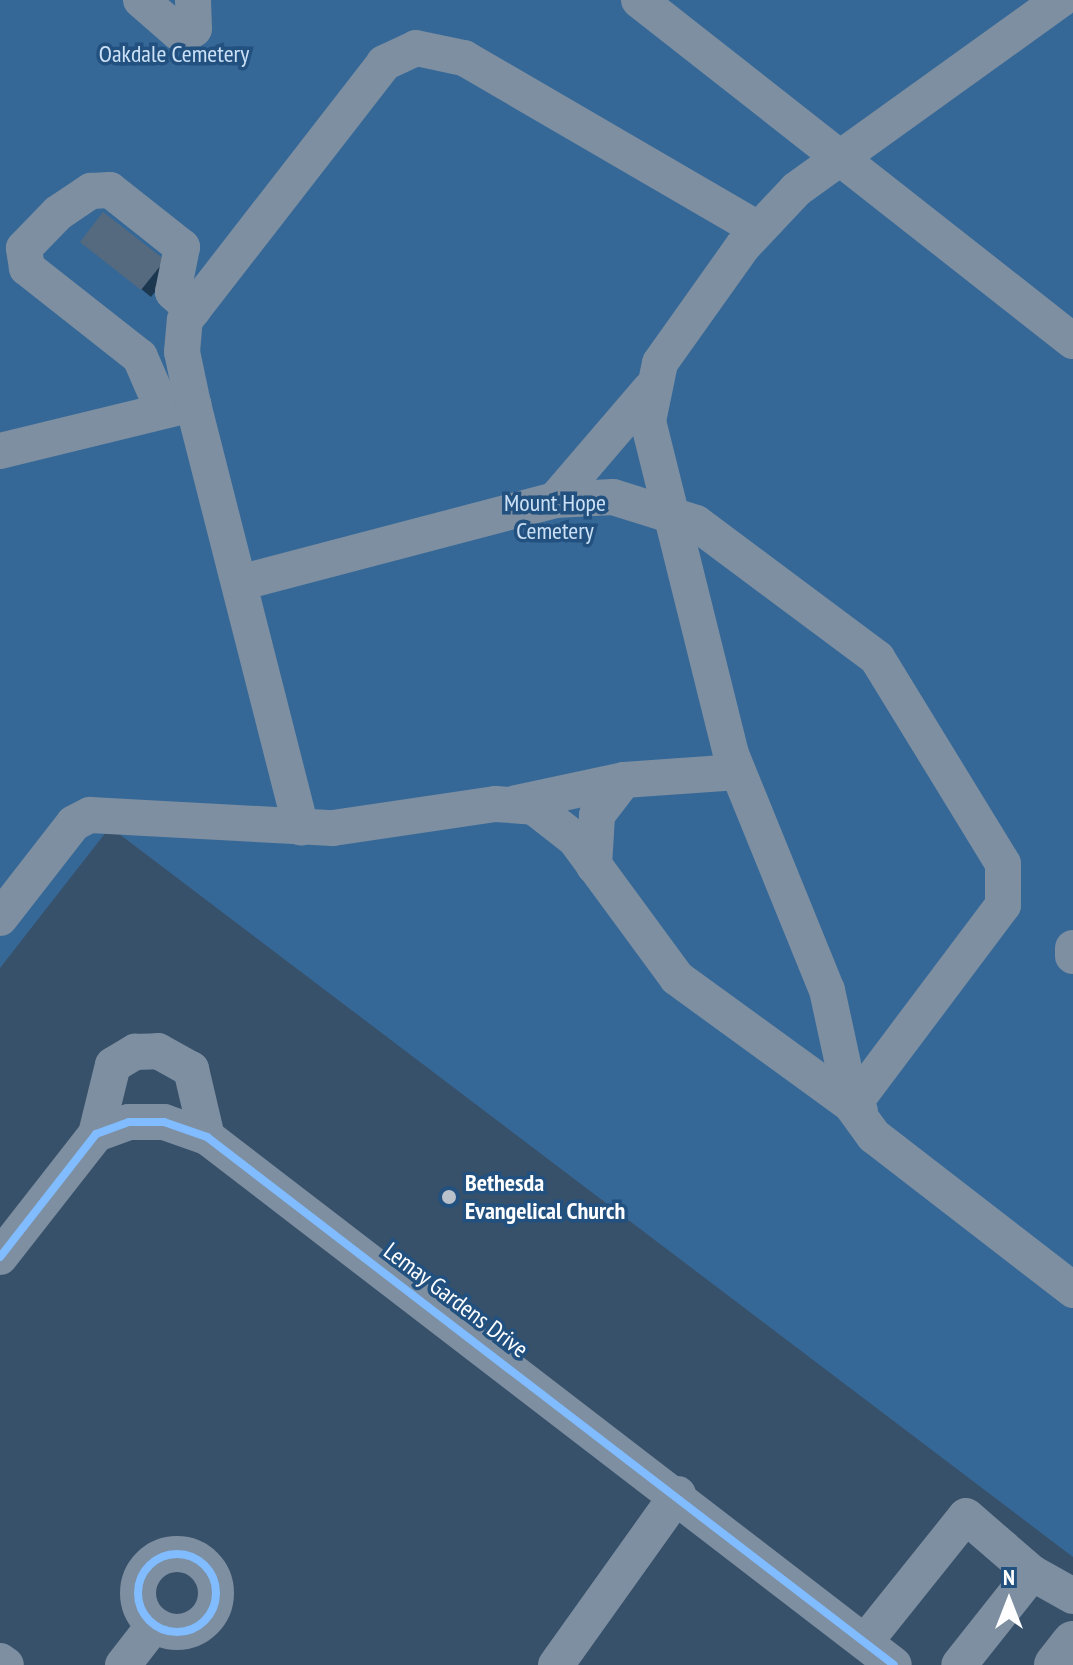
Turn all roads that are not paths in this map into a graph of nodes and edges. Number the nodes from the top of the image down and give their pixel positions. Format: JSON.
{"nodes":[{"id":1,"x":141,"y":0,"type":"edge"},
{"id":2,"x":193,"y":0,"type":"edge"},
{"id":3,"x":639,"y":0,"type":"edge"},
{"id":4,"x":1060,"y":0,"type":"edge"},
{"id":5,"x":837,"y":156,"type":"junction"},
{"id":6,"x":758,"y":229,"type":"junction"},
{"id":7,"x":193,"y":310,"type":"junction"},
{"id":8,"x":1073,"y":341,"type":"edge"},
{"id":9,"x":650,"y":389,"type":"junction"},
{"id":10,"x":178,"y":407,"type":"junction"},
{"id":11,"x":0,"y":451,"type":"edge"},
{"id":12,"x":555,"y":500,"type":"junction"},
{"id":13,"x":669,"y":511,"type":"junction"},
{"id":14,"x":239,"y":583,"type":"junction"},
{"id":15,"x":738,"y":772,"type":"junction"},
{"id":16,"x":624,"y":780,"type":"junction"},
{"id":17,"x":516,"y":803,"type":"junction"},
{"id":18,"x":301,"y":827,"type":"junction"},
{"id":19,"x":594,"y":866,"type":"junction"},
{"id":20,"x":12,"y":880,"type":"edge"},
{"id":21,"x":0,"y":918,"type":"edge"},
{"id":22,"x":1073,"y":948,"type":"edge"},
{"id":23,"x":1073,"y":956,"type":"edge"},
{"id":24,"x":852,"y":1106,"type":"junction"},
{"id":25,"x":96,"y":1134,"type":"junction"},
{"id":26,"x":207,"y":1137,"type":"junction"},
{"id":27,"x":0,"y":1257,"type":"edge"},
{"id":28,"x":1073,"y":1269,"type":"edge"},
{"id":29,"x":1073,"y":1290,"type":"edge"},
{"id":30,"x":678,"y":1494,"type":"junction"},
{"id":31,"x":1032,"y":1573,"type":"junction"},
{"id":32,"x":1073,"y":1596,"type":"edge"},
{"id":33,"x":154,"y":1625,"type":"dead end"},
{"id":34,"x":865,"y":1642,"type":"junction"},
{"id":35,"x":1073,"y":1643,"type":"edge"},
{"id":36,"x":0,"y":1661,"type":"edge"},
{"id":37,"x":6,"y":1665,"type":"edge"},
{"id":38,"x":123,"y":1665,"type":"edge"},
{"id":39,"x":556,"y":1665,"type":"edge"},
{"id":40,"x":894,"y":1665,"type":"edge"},
{"id":41,"x":959,"y":1665,"type":"edge"},
{"id":42,"x":1056,"y":1665,"type":"edge"}],
"edges":[{"from":1,"to":2,"type":"street"},
{"from":3,"to":5,"type":"street"},
{"from":4,"to":5,"type":"street"},
{"from":5,"to":6,"type":"street"},
{"from":5,"to":8,"type":"street"},
{"from":6,"to":7,"type":"street"},
{"from":6,"to":9,"type":"street"},
{"from":7,"to":10,"type":"street"},
{"from":7,"to":10,"type":"street"},
{"from":9,"to":12,"type":"street"},
{"from":9,"to":13,"type":"street"},
{"from":10,"to":11,"type":"street"},
{"from":10,"to":14,"type":"street"},
{"from":12,"to":13,"type":"street"},
{"from":12,"to":14,"type":"street"},
{"from":13,"to":15,"type":"street"},
{"from":13,"to":24,"type":"street"},
{"from":14,"to":18,"type":"street"},
{"from":15,"to":16,"type":"street"},
{"from":15,"to":24,"type":"street"},
{"from":16,"to":17,"type":"street"},
{"from":16,"to":19,"type":"street"},
{"from":17,"to":18,"type":"street"},
{"from":17,"to":19,"type":"street"},
{"from":18,"to":20,"type":"street"},
{"from":19,"to":24,"type":"street"},
{"from":20,"to":21,"type":"street"},
{"from":22,"to":23,"type":"street"},
{"from":24,"to":28,"type":"street"},
{"from":24,"to":29,"type":"street"},
{"from":25,"to":26,"type":"street","name":"Lemay Gardens Drive"},
{"from":25,"to":26,"type":"street"},
{"from":25,"to":27,"type":"street"},
{"from":26,"to":30,"type":"street","name":"Lemay Gardens Drive"},
{"from":30,"to":34,"type":"street","name":"Lemay Gardens Drive"},
{"from":30,"to":39,"type":"street"},
{"from":31,"to":32,"type":"street"},
{"from":31,"to":34,"type":"street"},
{"from":31,"to":41,"type":"street"},
{"from":33,"to":38,"type":"street"},
{"from":34,"to":40,"type":"street","name":"Lemay Gardens Drive"},
{"from":35,"to":42,"type":"main road"},
{"from":36,"to":37,"type":"street"}]}
